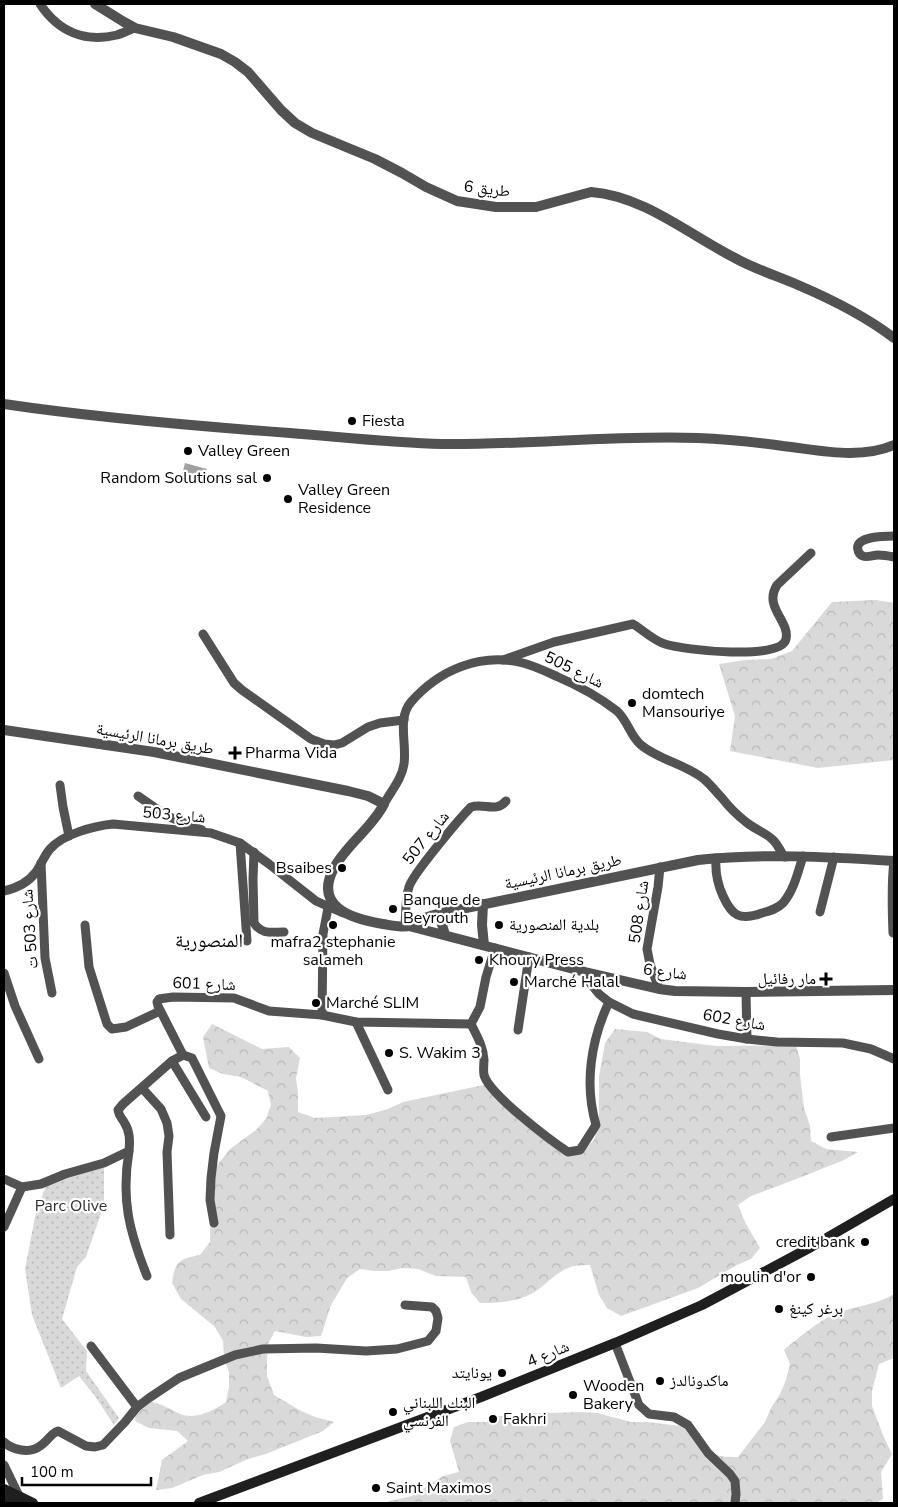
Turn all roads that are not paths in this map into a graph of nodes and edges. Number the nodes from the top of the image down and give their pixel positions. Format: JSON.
{"nodes":[{"id":1,"x":40,"y":4,"type":"edge"},
{"id":2,"x":95,"y":4,"type":"edge"},
{"id":3,"x":135,"y":28,"type":"junction"},
{"id":4,"x":894,"y":338,"type":"edge"},
{"id":5,"x":4,"y":404,"type":"edge"},
{"id":6,"x":894,"y":445,"type":"edge"},
{"id":7,"x":894,"y":536,"type":"edge"},
{"id":8,"x":811,"y":553,"type":"dead end"},
{"id":9,"x":894,"y":557,"type":"edge"},
{"id":10,"x":204,"y":634,"type":"dead end"},
{"id":11,"x":503,"y":660,"type":"junction"},
{"id":12,"x":404,"y":720,"type":"junction"},
{"id":13,"x":4,"y":730,"type":"edge"},
{"id":14,"x":60,"y":784,"type":"dead end"},
{"id":15,"x":138,"y":796,"type":"dead end"},
{"id":16,"x":506,"y":802,"type":"dead end"},
{"id":17,"x":384,"y":804,"type":"junction"},
{"id":18,"x":211,"y":833,"type":"junction"},
{"id":19,"x":69,"y":836,"type":"junction"},
{"id":20,"x":240,"y":843,"type":"junction"},
{"id":21,"x":254,"y":852,"type":"junction"},
{"id":22,"x":803,"y":856,"type":"junction"},
{"id":23,"x":785,"y":857,"type":"junction"},
{"id":24,"x":834,"y":857,"type":"junction"},
{"id":25,"x":716,"y":858,"type":"junction"},
{"id":26,"x":894,"y":861,"type":"edge"},
{"id":27,"x":41,"y":862,"type":"junction"},
{"id":28,"x":660,"y":867,"type":"junction"},
{"id":29,"x":4,"y":891,"type":"edge"},
{"id":30,"x":483,"y":904,"type":"junction"},
{"id":31,"x":328,"y":908,"type":"junction"},
{"id":32,"x":820,"y":912,"type":"dead end"},
{"id":33,"x":343,"y":913,"type":"junction"},
{"id":34,"x":442,"y":913,"type":"junction"},
{"id":35,"x":85,"y":925,"type":"dead end"},
{"id":36,"x":407,"y":926,"type":"junction"},
{"id":37,"x":284,"y":932,"type":"dead end"},
{"id":38,"x":893,"y":933,"type":"dead end"},
{"id":39,"x":445,"y":935,"type":"junction"},
{"id":40,"x":247,"y":941,"type":"dead end"},
{"id":41,"x":484,"y":945,"type":"junction"},
{"id":42,"x":495,"y":948,"type":"junction"},
{"id":43,"x":529,"y":957,"type":"junction"},
{"id":44,"x":585,"y":972,"type":"junction"},
{"id":45,"x":4,"y":973,"type":"edge"},
{"id":46,"x":659,"y":989,"type":"junction"},
{"id":47,"x":894,"y":990,"type":"edge"},
{"id":48,"x":52,"y":992,"type":"dead end"},
{"id":49,"x":746,"y":992,"type":"junction"},
{"id":50,"x":609,"y":1002,"type":"junction"},
{"id":51,"x":160,"y":1012,"type":"junction"},
{"id":52,"x":322,"y":1015,"type":"junction"},
{"id":53,"x":356,"y":1022,"type":"junction"},
{"id":54,"x":471,"y":1024,"type":"junction"},
{"id":55,"x":518,"y":1030,"type":"dead end"},
{"id":56,"x":747,"y":1039,"type":"junction"},
{"id":57,"x":183,"y":1055,"type":"junction"},
{"id":58,"x":39,"y":1059,"type":"dead end"},
{"id":59,"x":894,"y":1059,"type":"edge"},
{"id":60,"x":172,"y":1061,"type":"junction"},
{"id":61,"x":142,"y":1088,"type":"junction"},
{"id":62,"x":388,"y":1090,"type":"dead end"},
{"id":63,"x":206,"y":1117,"type":"dead end"},
{"id":64,"x":894,"y":1128,"type":"edge"},
{"id":65,"x":831,"y":1137,"type":"dead end"},
{"id":66,"x":129,"y":1151,"type":"junction"},
{"id":67,"x":4,"y":1180,"type":"edge"},
{"id":68,"x":22,"y":1187,"type":"junction"},
{"id":69,"x":894,"y":1199,"type":"edge"},
{"id":70,"x":214,"y":1222,"type":"dead end"},
{"id":71,"x":4,"y":1227,"type":"edge"},
{"id":72,"x":170,"y":1235,"type":"dead end"},
{"id":73,"x":147,"y":1276,"type":"dead end"},
{"id":74,"x":405,"y":1305,"type":"dead end"},
{"id":75,"x":616,"y":1343,"type":"junction"},
{"id":76,"x":91,"y":1346,"type":"dead end"},
{"id":77,"x":137,"y":1407,"type":"junction"},
{"id":78,"x":4,"y":1442,"type":"edge"},
{"id":79,"x":4,"y":1464,"type":"edge"},
{"id":80,"x":4,"y":1489,"type":"edge"},
{"id":81,"x":4,"y":1497,"type":"edge"},
{"id":82,"x":20,"y":1502,"type":"edge"},
{"id":83,"x":33,"y":1503,"type":"edge"},
{"id":84,"x":199,"y":1503,"type":"edge"},
{"id":85,"x":735,"y":1503,"type":"edge"}],
"edges":[{"from":1,"to":3,"type":"street"},
{"from":2,"to":3,"type":"street","name":"طريق 6"},
{"from":3,"to":4,"type":"street","name":"طريق 6"},
{"from":5,"to":6,"type":"street"},
{"from":7,"to":9,"type":"street"},
{"from":8,"to":11,"type":"street"},
{"from":10,"to":12,"type":"street"},
{"from":11,"to":12,"type":"street","name":"شارع 505"},
{"from":11,"to":23,"type":"street","name":"شارع 505"},
{"from":12,"to":17,"type":"street","name":"شارع 505"},
{"from":13,"to":17,"type":"street","name":"طريق برمانا الرئيسية"},
{"from":14,"to":19,"type":"street"},
{"from":15,"to":18,"type":"street"},
{"from":16,"to":36,"type":"street","name":"شارع 507"},
{"from":17,"to":33,"type":"street"},
{"from":18,"to":19,"type":"street","name":"شارع 503"},
{"from":18,"to":20,"type":"street","name":"شارع 503"},
{"from":19,"to":27,"type":"street","name":"شارع 503"},
{"from":20,"to":21,"type":"street","name":"شارع 503"},
{"from":20,"to":40,"type":"street"},
{"from":21,"to":31,"type":"street","name":"شارع 503"},
{"from":21,"to":37,"type":"street"},
{"from":22,"to":23,"type":"street","name":"طريق برمانا الرئيسية"},
{"from":22,"to":24,"type":"street","name":"طريق برمانا الرئيسية"},
{"from":22,"to":25,"type":"street"},
{"from":23,"to":25,"type":"street","name":"طريق برمانا الرئيسية"},
{"from":24,"to":26,"type":"street","name":"طريق برمانا الرئيسية"},
{"from":24,"to":32,"type":"street"},
{"from":25,"to":28,"type":"street","name":"طريق برمانا الرئيسية"},
{"from":26,"to":38,"type":"street"},
{"from":27,"to":29,"type":"street","name":"شارع 503"},
{"from":27,"to":48,"type":"street","name":"شارع 503 ت"},
{"from":28,"to":30,"type":"street","name":"طريق برمانا الرئيسية"},
{"from":28,"to":46,"type":"street","name":"شارع 508"},
{"from":30,"to":34,"type":"street","name":"طريق برمانا الرئيسية"},
{"from":30,"to":41,"type":"street"},
{"from":31,"to":33,"type":"street","name":"شارع 503"},
{"from":31,"to":52,"type":"street"},
{"from":33,"to":36,"type":"street","name":"طريق برمانا الرئيسية"},
{"from":34,"to":36,"type":"street","name":"طريق برمانا الرئيسية"},
{"from":34,"to":39,"type":"street"},
{"from":35,"to":51,"type":"street"},
{"from":36,"to":39,"type":"street","name":"شارع 6"},
{"from":39,"to":41,"type":"street","name":"شارع 6"},
{"from":41,"to":42,"type":"street","name":"شارع 6"},
{"from":42,"to":43,"type":"street","name":"شارع 6"},
{"from":42,"to":54,"type":"street"},
{"from":43,"to":44,"type":"street","name":"شارع 6"},
{"from":43,"to":55,"type":"street"},
{"from":44,"to":46,"type":"street","name":"شارع 6"},
{"from":44,"to":50,"type":"street","name":"شارع 602"},
{"from":45,"to":58,"type":"street"},
{"from":46,"to":49,"type":"street","name":"شارع 6"},
{"from":47,"to":49,"type":"street","name":"شارع 6"},
{"from":49,"to":56,"type":"street"},
{"from":50,"to":54,"type":"street"},
{"from":50,"to":56,"type":"street","name":"شارع 602"},
{"from":51,"to":52,"type":"street","name":"شارع 601"},
{"from":51,"to":57,"type":"street","name":"شارع 601"},
{"from":52,"to":53,"type":"street","name":"شارع 601"},
{"from":53,"to":54,"type":"street","name":"شارع 601"},
{"from":53,"to":62,"type":"street"},
{"from":56,"to":59,"type":"street","name":"شارع 602"},
{"from":57,"to":60,"type":"street"},
{"from":57,"to":70,"type":"street","name":"شارع 601"},
{"from":60,"to":61,"type":"street"},
{"from":60,"to":63,"type":"street"},
{"from":61,"to":66,"type":"street"},
{"from":61,"to":72,"type":"street"},
{"from":64,"to":65,"type":"street"},
{"from":66,"to":68,"type":"street"},
{"from":66,"to":73,"type":"street"},
{"from":67,"to":68,"type":"street"},
{"from":68,"to":71,"type":"street"},
{"from":69,"to":75,"type":"main road","name":"شارع 4"},
{"from":74,"to":77,"type":"street"},
{"from":75,"to":84,"type":"main road","name":"شارع 4"},
{"from":75,"to":85,"type":"street"},
{"from":76,"to":77,"type":"street"},
{"from":77,"to":78,"type":"street"},
{"from":79,"to":82,"type":"street"},
{"from":80,"to":82,"type":"main road"},
{"from":81,"to":82,"type":"main road"},
{"from":82,"to":83,"type":"main road"}]}
